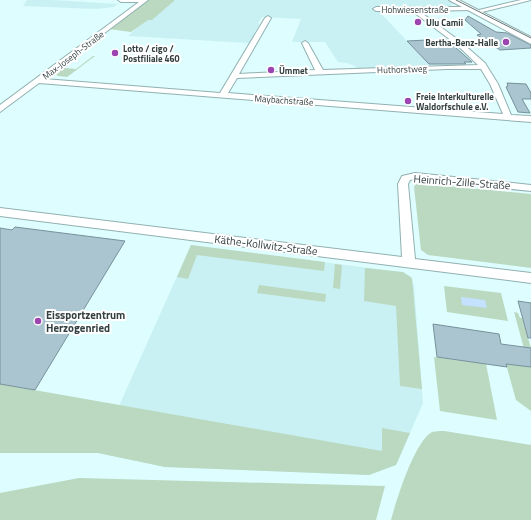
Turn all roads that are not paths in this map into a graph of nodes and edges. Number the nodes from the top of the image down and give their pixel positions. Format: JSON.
{"nodes":[{"id":1,"x":121,"y":0,"type":"edge"},
{"id":2,"x":453,"y":0,"type":"edge"},
{"id":3,"x":528,"y":0,"type":"edge"},
{"id":4,"x":144,"y":1,"type":"edge"},
{"id":5,"x":465,"y":5,"type":"edge"},
{"id":6,"x":376,"y":9,"type":"dead end"},
{"id":7,"x":413,"y":9,"type":"junction"},
{"id":8,"x":454,"y":9,"type":"junction"},
{"id":9,"x":483,"y":10,"type":"junction"},
{"id":10,"x":268,"y":18,"type":"dead end"},
{"id":11,"x":530,"y":35,"type":"edge"},
{"id":12,"x":305,"y":43,"type":"dead end"},
{"id":13,"x":483,"y":67,"type":"junction"},
{"id":14,"x":320,"y":72,"type":"junction"},
{"id":15,"x":235,"y":76,"type":"junction"},
{"id":16,"x":38,"y":81,"type":"junction"},
{"id":17,"x":223,"y":95,"type":"junction"},
{"id":18,"x":0,"y":109,"type":"edge"},
{"id":19,"x":508,"y":117,"type":"junction"},
{"id":20,"x":531,"y":119,"type":"edge"},
{"id":21,"x":531,"y":188,"type":"edge"},
{"id":22,"x":0,"y":212,"type":"edge"},
{"id":23,"x":409,"y":263,"type":"junction"},
{"id":24,"x":531,"y":278,"type":"edge"}],
"edges":[{"from":1,"to":4,"type":"street"},
{"from":2,"to":5,"type":"street"},
{"from":3,"to":9,"type":"street"},
{"from":4,"to":16,"type":"street","name":"Max-Joseph-Straße"},
{"from":5,"to":8,"type":"street","name":"Hohwiesenstraße"},
{"from":5,"to":8,"type":"street","name":"Hohwiesenstraße"},
{"from":5,"to":9,"type":"street"},
{"from":5,"to":11,"type":"street"},
{"from":6,"to":7,"type":"street","name":"Hohwiesenstraße"},
{"from":7,"to":8,"type":"street","name":"Hohwiesenstraße"},
{"from":7,"to":13,"type":"street"},
{"from":9,"to":11,"type":"street"},
{"from":10,"to":15,"type":"street"},
{"from":12,"to":14,"type":"street"},
{"from":13,"to":14,"type":"street","name":"Huthorstweg"},
{"from":13,"to":19,"type":"street"},
{"from":14,"to":15,"type":"street","name":"Huthorstweg"},
{"from":15,"to":17,"type":"street"},
{"from":16,"to":17,"type":"street","name":"Maybachstraße"},
{"from":16,"to":18,"type":"street","name":"Max-Joseph-Straße"},
{"from":17,"to":19,"type":"street","name":"Maybachstraße"},
{"from":19,"to":20,"type":"street","name":"Maybachstraße"},
{"from":21,"to":23,"type":"street","name":"Heinrich-Zille-Straße"},
{"from":22,"to":23,"type":"street","name":"Käthe-Kollwitz-Straße"},
{"from":23,"to":24,"type":"street","name":"Käthe-Kollwitz-Straße"}]}
